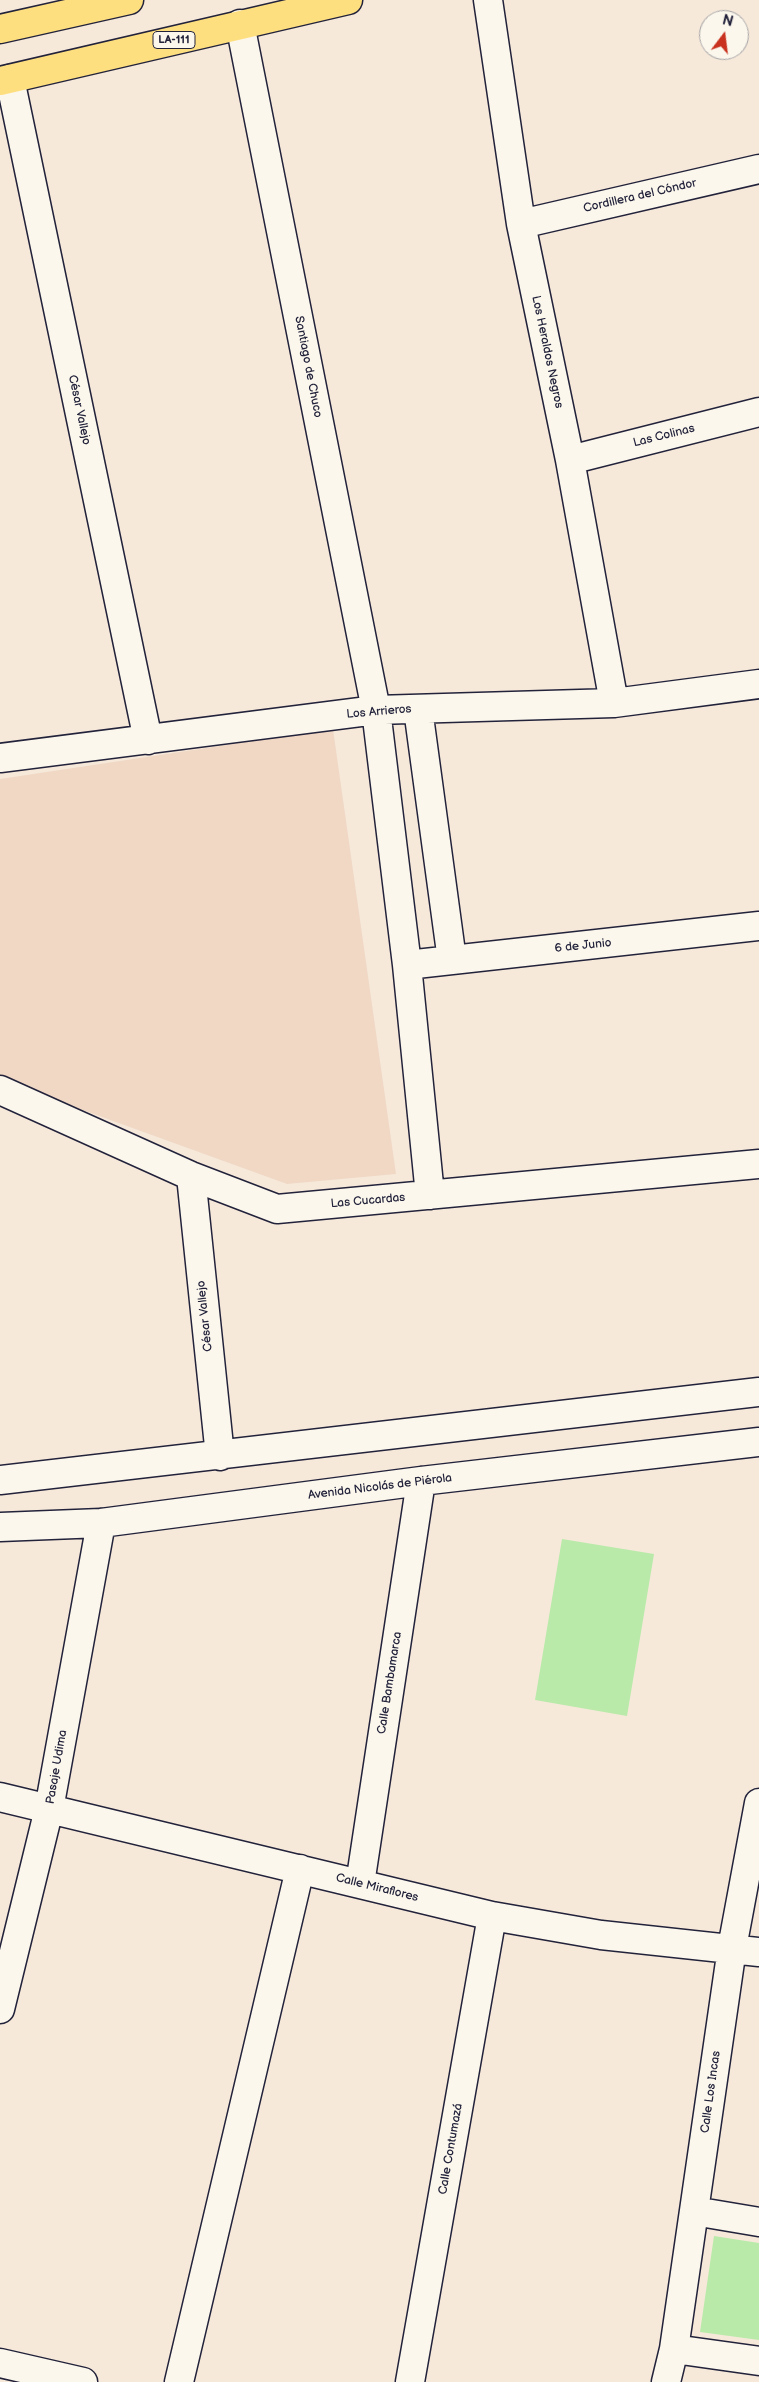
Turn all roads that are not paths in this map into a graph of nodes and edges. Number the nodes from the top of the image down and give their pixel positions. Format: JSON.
{"nodes":[{"id":1,"x":129,"y":0,"type":"edge"},
{"id":2,"x":348,"y":0,"type":"edge"},
{"id":3,"x":488,"y":0,"type":"edge"},
{"id":4,"x":240,"y":24,"type":"junction"},
{"id":5,"x":0,"y":29,"type":"edge"},
{"id":6,"x":5,"y":80,"type":"edge"},
{"id":7,"x":759,"y":169,"type":"edge"},
{"id":8,"x":521,"y":224,"type":"junction"},
{"id":9,"x":759,"y":412,"type":"edge"},
{"id":10,"x":570,"y":460,"type":"junction"},
{"id":11,"x":759,"y":684,"type":"edge"},
{"id":12,"x":614,"y":703,"type":"junction"},
{"id":13,"x":418,"y":709,"type":"junction"},
{"id":14,"x":376,"y":710,"type":"junction"},
{"id":15,"x":148,"y":740,"type":"junction"},
{"id":16,"x":0,"y":758,"type":"edge"},
{"id":17,"x":759,"y":926,"type":"edge"},
{"id":18,"x":452,"y":960,"type":"junction"},
{"id":19,"x":407,"y":965,"type":"junction"},
{"id":20,"x":0,"y":1090,"type":"edge"},
{"id":21,"x":759,"y":1164,"type":"edge"},
{"id":22,"x":191,"y":1176,"type":"junction"},
{"id":23,"x":430,"y":1195,"type":"junction"},
{"id":24,"x":759,"y":1392,"type":"edge"},
{"id":25,"x":759,"y":1442,"type":"edge"},
{"id":26,"x":220,"y":1456,"type":"junction"},
{"id":27,"x":0,"y":1480,"type":"edge"},
{"id":28,"x":421,"y":1481,"type":"junction"},
{"id":29,"x":101,"y":1523,"type":"junction"},
{"id":30,"x":0,"y":1527,"type":"edge"},
{"id":31,"x":0,"y":1797,"type":"edge"},
{"id":32,"x":759,"y":1803,"type":"edge"},
{"id":33,"x":49,"y":1809,"type":"junction"},
{"id":34,"x":300,"y":1869,"type":"junction"},
{"id":35,"x":360,"y":1884,"type":"junction"},
{"id":36,"x":492,"y":1916,"type":"junction"},
{"id":37,"x":732,"y":1948,"type":"junction"},
{"id":38,"x":759,"y":1952,"type":"edge"},
{"id":39,"x":0,"y":2009,"type":"edge"},
{"id":40,"x":694,"y":2211,"type":"junction"},
{"id":41,"x":759,"y":2222,"type":"edge"},
{"id":42,"x":674,"y":2349,"type":"junction"},
{"id":43,"x":759,"y":2360,"type":"edge"},
{"id":44,"x":0,"y":2363,"type":"edge"},
{"id":45,"x":83,"y":2382,"type":"edge"},
{"id":46,"x":179,"y":2382,"type":"edge"},
{"id":47,"x":410,"y":2382,"type":"edge"},
{"id":48,"x":666,"y":2382,"type":"edge"}],
"edges":[{"from":1,"to":5,"type":"main road"},
{"from":2,"to":4,"type":"main road","number":"LA-111"},
{"from":3,"to":8,"type":"street","name":"Los Heraldos Negros"},
{"from":4,"to":6,"type":"main road","number":"LA-111"},
{"from":4,"to":14,"type":"street","name":"Santiago de Chuco"},
{"from":6,"to":15,"type":"street","name":"César Vallejo"},
{"from":7,"to":8,"type":"street","name":"Cordillera del Cóndor"},
{"from":8,"to":10,"type":"street","name":"Los Heraldos Negros"},
{"from":9,"to":10,"type":"street","name":"Las Colinas"},
{"from":10,"to":12,"type":"street","name":"Los Heraldos Negros"},
{"from":11,"to":12,"type":"street","name":"Los Arrieros"},
{"from":12,"to":13,"type":"street","name":"Los Arrieros"},
{"from":13,"to":14,"type":"street","name":"Los Arrieros"},
{"from":13,"to":18,"type":"street"},
{"from":14,"to":15,"type":"street","name":"Los Arrieros"},
{"from":14,"to":19,"type":"street","name":"Santiago de Chuco"},
{"from":15,"to":16,"type":"street","name":"Los Arrieros"},
{"from":17,"to":18,"type":"street","name":"6 de Junio"},
{"from":18,"to":19,"type":"street","name":"6 de Junio"},
{"from":19,"to":23,"type":"street","name":"Santiago de Chuco"},
{"from":20,"to":22,"type":"street","name":"Las Cucardas"},
{"from":21,"to":23,"type":"street","name":"Las Cucardas"},
{"from":22,"to":23,"type":"street","name":"Las Cucardas"},
{"from":22,"to":26,"type":"street","name":"César Vallejo"},
{"from":24,"to":26,"type":"street"},
{"from":25,"to":28,"type":"street","name":"Avenida Nicolás de Piérola"},
{"from":26,"to":27,"type":"street"},
{"from":28,"to":29,"type":"street","name":"Avenida Nicolás de Piérola"},
{"from":28,"to":35,"type":"street","name":"Calle Bambamarca"},
{"from":29,"to":30,"type":"street","name":"Avenida Nicolás de Piérola"},
{"from":29,"to":33,"type":"street","name":"Pasaje Udima"},
{"from":31,"to":33,"type":"street","name":"Calle Miraflores"},
{"from":32,"to":37,"type":"street","name":"Calle Los Incas"},
{"from":33,"to":34,"type":"street","name":"Calle Miraflores"},
{"from":33,"to":39,"type":"street","name":"Pasaje Udima"},
{"from":34,"to":35,"type":"street","name":"Calle Miraflores"},
{"from":34,"to":46,"type":"street"},
{"from":35,"to":36,"type":"street","name":"Calle Miraflores"},
{"from":36,"to":37,"type":"street","name":"Calle Miraflores"},
{"from":36,"to":47,"type":"street","name":"Calle Contumazá"},
{"from":37,"to":38,"type":"street","name":"Calle Miraflores"},
{"from":37,"to":40,"type":"street","name":"Calle Los Incas"},
{"from":40,"to":41,"type":"street"},
{"from":40,"to":42,"type":"street","name":"Calle Los Incas"},
{"from":42,"to":43,"type":"street"},
{"from":42,"to":48,"type":"street","name":"Calle Los Incas"},
{"from":44,"to":45,"type":"street"}]}
